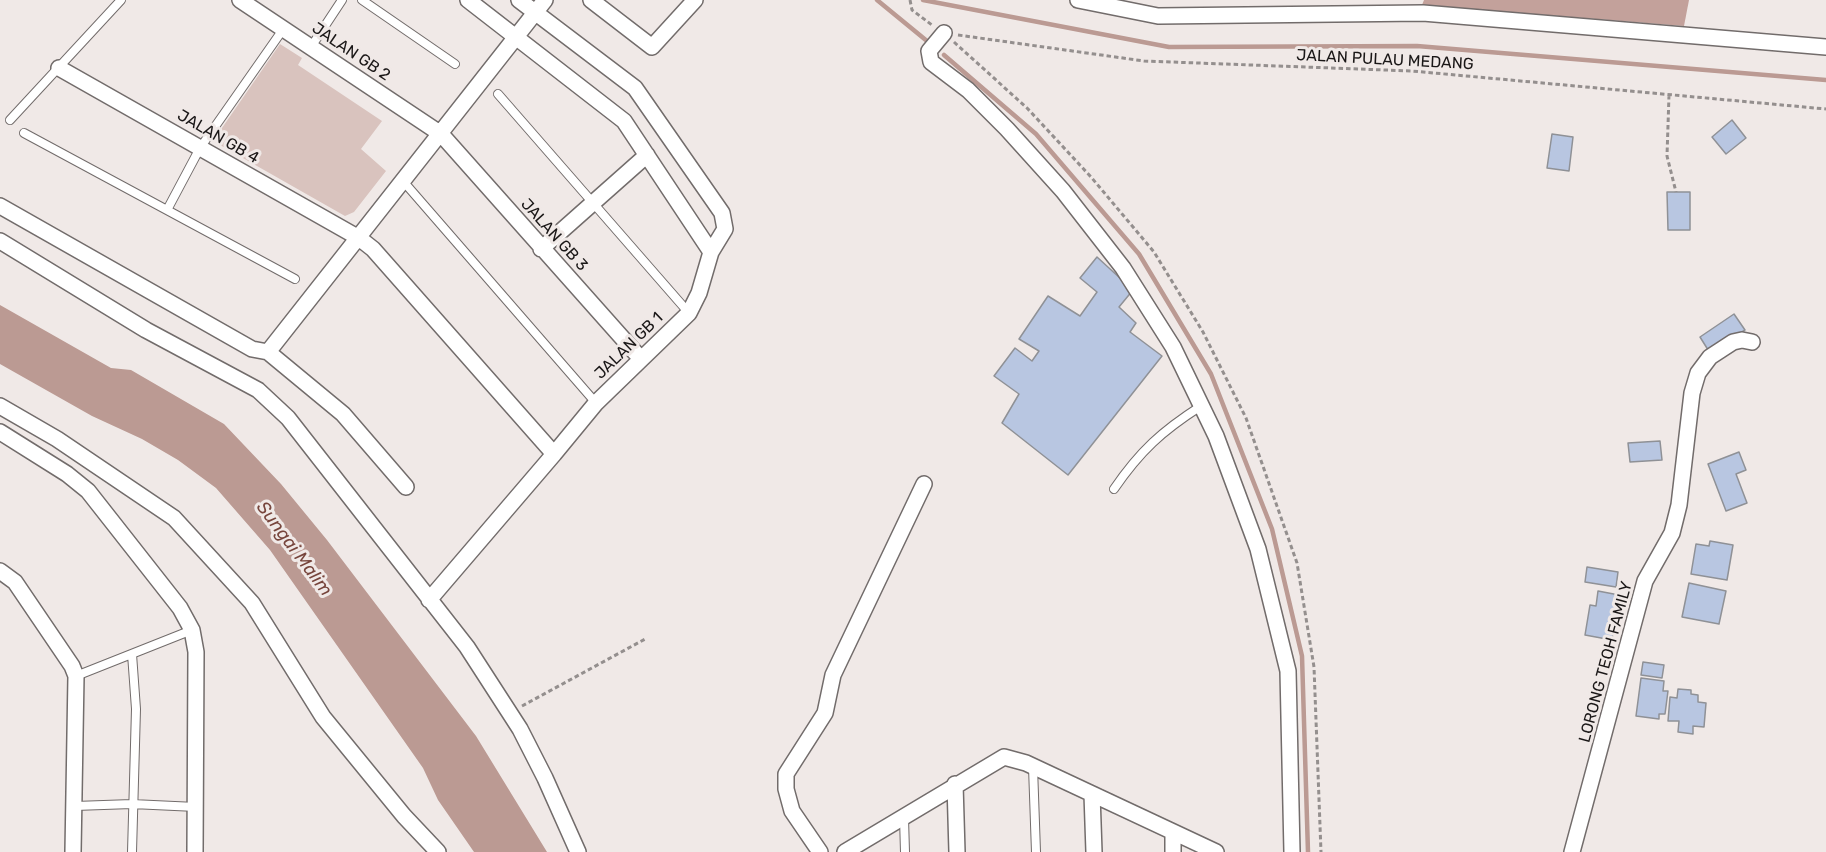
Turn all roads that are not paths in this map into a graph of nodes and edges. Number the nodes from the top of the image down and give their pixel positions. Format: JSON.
{"nodes":[{"id":1,"x":121,"y":0,"type":"edge"},
{"id":2,"x":240,"y":0,"type":"edge"},
{"id":3,"x":342,"y":0,"type":"edge"},
{"id":4,"x":362,"y":0,"type":"edge"},
{"id":5,"x":468,"y":0,"type":"edge"},
{"id":6,"x":519,"y":0,"type":"edge"},
{"id":7,"x":591,"y":0,"type":"edge"},
{"id":8,"x":695,"y":0,"type":"edge"},
{"id":9,"x":1078,"y":0,"type":"edge"},
{"id":10,"x":540,"y":6,"type":"edge"},
{"id":11,"x":284,"y":28,"type":"junction"},
{"id":12,"x":944,"y":33,"type":"road end"},
{"id":13,"x":517,"y":36,"type":"junction"},
{"id":14,"x":311,"y":47,"type":"junction"},
{"id":15,"x":1826,"y":47,"type":"edge"},
{"id":16,"x":456,"y":64,"type":"dead end"},
{"id":17,"x":59,"y":68,"type":"junction"},
{"id":18,"x":498,"y":94,"type":"dead end"},
{"id":19,"x":10,"y":120,"type":"dead end"},
{"id":20,"x":24,"y":133,"type":"dead end"},
{"id":21,"x":441,"y":134,"type":"junction"},
{"id":22,"x":201,"y":148,"type":"junction"},
{"id":23,"x":647,"y":155,"type":"junction"},
{"id":24,"x":403,"y":181,"type":"junction"},
{"id":25,"x":592,"y":204,"type":"junction"},
{"id":26,"x":0,"y":206,"type":"edge"},
{"id":27,"x":167,"y":210,"type":"junction"},
{"id":28,"x":359,"y":238,"type":"junction"},
{"id":29,"x":0,"y":241,"type":"edge"},
{"id":30,"x":541,"y":249,"type":"junction"},
{"id":31,"x":711,"y":252,"type":"junction"},
{"id":32,"x":295,"y":279,"type":"dead end"},
{"id":33,"x":688,"y":313,"type":"junction"},
{"id":34,"x":1752,"y":342,"type":"dead end"},
{"id":35,"x":268,"y":352,"type":"junction"},
{"id":36,"x":641,"y":359,"type":"junction"},
{"id":37,"x":596,"y":403,"type":"junction"},
{"id":38,"x":0,"y":406,"type":"edge"},
{"id":39,"x":1201,"y":406,"type":"junction"},
{"id":40,"x":0,"y":432,"type":"edge"},
{"id":41,"x":554,"y":454,"type":"junction"},
{"id":42,"x":924,"y":484,"type":"dead end"},
{"id":43,"x":406,"y":487,"type":"dead end"},
{"id":44,"x":1114,"y":489,"type":"dead end"},
{"id":45,"x":0,"y":571,"type":"edge"},
{"id":46,"x":429,"y":600,"type":"junction"},
{"id":47,"x":192,"y":630,"type":"junction"},
{"id":48,"x":132,"y":654,"type":"junction"},
{"id":49,"x":76,"y":676,"type":"junction"},
{"id":50,"x":1033,"y":766,"type":"junction"},
{"id":51,"x":955,"y":784,"type":"junction"},
{"id":52,"x":1092,"y":794,"type":"junction"},
{"id":53,"x":132,"y":804,"type":"junction"},
{"id":54,"x":75,"y":806,"type":"junction"},
{"id":55,"x":196,"y":807,"type":"junction"},
{"id":56,"x":903,"y":815,"type":"junction"},
{"id":57,"x":1173,"y":832,"type":"junction"},
{"id":58,"x":73,"y":852,"type":"edge"},
{"id":59,"x":132,"y":852,"type":"edge"},
{"id":60,"x":195,"y":852,"type":"edge"},
{"id":61,"x":438,"y":852,"type":"edge"},
{"id":62,"x":578,"y":852,"type":"edge"},
{"id":63,"x":820,"y":852,"type":"edge"},
{"id":64,"x":845,"y":852,"type":"edge"},
{"id":65,"x":905,"y":852,"type":"edge"},
{"id":66,"x":957,"y":852,"type":"edge"},
{"id":67,"x":1036,"y":852,"type":"edge"},
{"id":68,"x":1095,"y":852,"type":"edge"},
{"id":69,"x":1173,"y":852,"type":"edge"},
{"id":70,"x":1216,"y":852,"type":"edge"},
{"id":71,"x":1292,"y":852,"type":"edge"},
{"id":72,"x":1572,"y":852,"type":"edge"}],
"edges":[{"from":1,"to":17,"type":"lane"},
{"from":2,"to":11,"type":"street","name":"JALAN GB 2"},
{"from":3,"to":14,"type":"lane"},
{"from":4,"to":16,"type":"lane"},
{"from":5,"to":13,"type":"street"},
{"from":6,"to":10,"type":"street","name":"JALAN GB 1"},
{"from":7,"to":8,"type":"street"},
{"from":9,"to":15,"type":"street"},
{"from":10,"to":13,"type":"street"},
{"from":10,"to":31,"type":"street","name":"JALAN GB 1"},
{"from":11,"to":14,"type":"street","name":"JALAN GB 2"},
{"from":11,"to":22,"type":"lane"},
{"from":12,"to":39,"type":"street"},
{"from":13,"to":21,"type":"street"},
{"from":13,"to":23,"type":"street"},
{"from":14,"to":21,"type":"street","name":"JALAN GB 2"},
{"from":17,"to":19,"type":"lane"},
{"from":17,"to":22,"type":"street","name":"JALAN GB 4"},
{"from":18,"to":25,"type":"lane"},
{"from":20,"to":27,"type":"lane"},
{"from":21,"to":24,"type":"street"},
{"from":21,"to":30,"type":"street","name":"JALAN GB 3"},
{"from":22,"to":27,"type":"lane"},
{"from":22,"to":28,"type":"street","name":"JALAN GB 4"},
{"from":23,"to":25,"type":"street"},
{"from":23,"to":31,"type":"street"},
{"from":24,"to":28,"type":"street"},
{"from":24,"to":37,"type":"lane"},
{"from":25,"to":30,"type":"street"},
{"from":25,"to":33,"type":"lane"},
{"from":26,"to":35,"type":"street"},
{"from":27,"to":32,"type":"lane"},
{"from":28,"to":35,"type":"street"},
{"from":28,"to":41,"type":"street","name":"JALAN GB 4"},
{"from":29,"to":46,"type":"street"},
{"from":30,"to":36,"type":"street","name":"JALAN GB 3"},
{"from":31,"to":33,"type":"street","name":"JALAN GB 1"},
{"from":33,"to":36,"type":"street","name":"JALAN GB 1"},
{"from":34,"to":72,"type":"street","name":"LORONG TEOH FAMILY"},
{"from":35,"to":43,"type":"street"},
{"from":36,"to":37,"type":"street","name":"JALAN GB 1"},
{"from":37,"to":41,"type":"street","name":"JALAN GB 1"},
{"from":38,"to":61,"type":"street"},
{"from":39,"to":44,"type":"lane"},
{"from":39,"to":71,"type":"street"},
{"from":40,"to":47,"type":"street"},
{"from":41,"to":46,"type":"street","name":"JALAN GB 1"},
{"from":42,"to":63,"type":"street"},
{"from":45,"to":49,"type":"street"},
{"from":46,"to":62,"type":"street"},
{"from":47,"to":48,"type":"lane"},
{"from":47,"to":55,"type":"street"},
{"from":48,"to":49,"type":"lane"},
{"from":48,"to":53,"type":"lane"},
{"from":49,"to":54,"type":"street"},
{"from":50,"to":51,"type":"street"},
{"from":50,"to":52,"type":"street"},
{"from":50,"to":67,"type":"lane"},
{"from":51,"to":56,"type":"street"},
{"from":51,"to":66,"type":"street"},
{"from":52,"to":57,"type":"street"},
{"from":52,"to":68,"type":"street"},
{"from":53,"to":54,"type":"lane"},
{"from":53,"to":55,"type":"lane"},
{"from":53,"to":59,"type":"lane"},
{"from":54,"to":58,"type":"street"},
{"from":55,"to":60,"type":"street"},
{"from":56,"to":64,"type":"street"},
{"from":56,"to":65,"type":"lane"},
{"from":57,"to":69,"type":"street"},
{"from":57,"to":70,"type":"street"}]}
